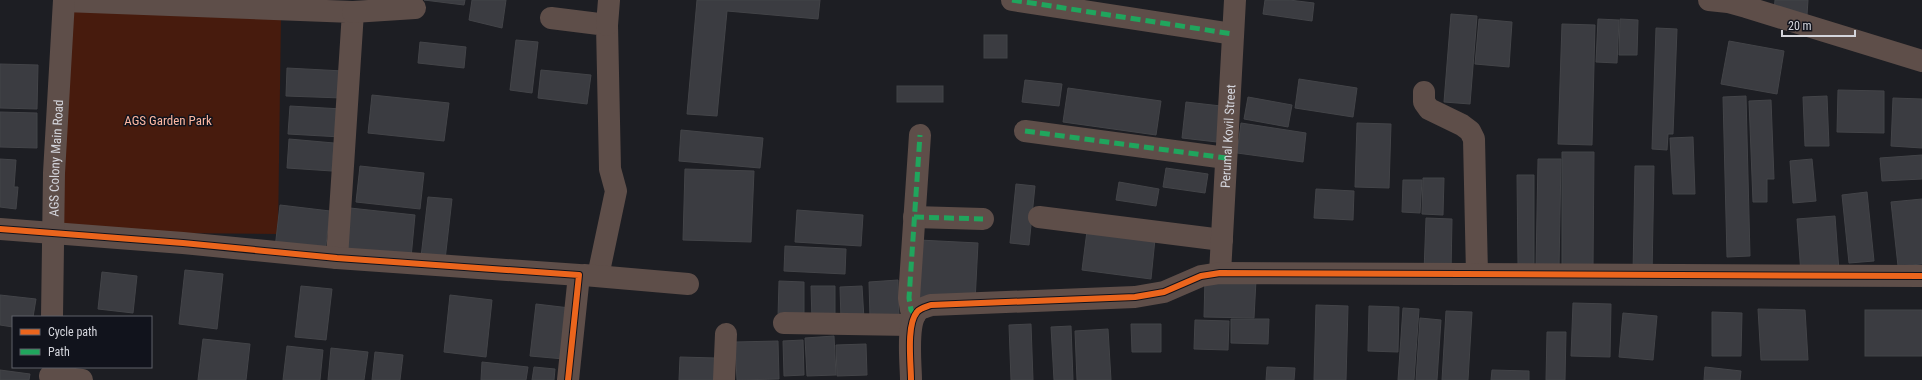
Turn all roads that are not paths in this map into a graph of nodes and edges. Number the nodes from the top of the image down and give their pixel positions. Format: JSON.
{"nodes":[{"id":1,"x":609,"y":0,"type":"edge"},
{"id":2,"x":1012,"y":0,"type":"edge"},
{"id":3,"x":1235,"y":0,"type":"edge"},
{"id":4,"x":1709,"y":0,"type":"edge"},
{"id":5,"x":64,"y":1,"type":"edge"},
{"id":6,"x":415,"y":8,"type":"dead end"},
{"id":7,"x":353,"y":12,"type":"junction"},
{"id":8,"x":550,"y":18,"type":"dead end"},
{"id":9,"x":607,"y":24,"type":"junction"},
{"id":10,"x":1233,"y":34,"type":"junction"},
{"id":11,"x":1922,"y":61,"type":"edge"},
{"id":12,"x":1424,"y":92,"type":"dead end"},
{"id":13,"x":1025,"y":131,"type":"dead end"},
{"id":14,"x":920,"y":135,"type":"dead end"},
{"id":15,"x":1226,"y":158,"type":"junction"},
{"id":16,"x":914,"y":217,"type":"junction"},
{"id":17,"x":1039,"y":217,"type":"dead end"},
{"id":18,"x":983,"y":219,"type":"dead end"},
{"id":19,"x":0,"y":229,"type":"edge"},
{"id":20,"x":54,"y":234,"type":"junction"},
{"id":21,"x":1222,"y":240,"type":"junction"},
{"id":22,"x":337,"y":258,"type":"junction"},
{"id":23,"x":1220,"y":273,"type":"junction"},
{"id":24,"x":1477,"y":274,"type":"junction"},
{"id":25,"x":589,"y":276,"type":"junction"},
{"id":26,"x":1922,"y":276,"type":"edge"},
{"id":27,"x":688,"y":284,"type":"dead end"},
{"id":28,"x":52,"y":316,"type":"edge"},
{"id":29,"x":913,"y":320,"type":"junction"},
{"id":30,"x":784,"y":324,"type":"dead end"},
{"id":31,"x":726,"y":334,"type":"dead end"},
{"id":32,"x":50,"y":374,"type":"edge"},
{"id":33,"x":82,"y":380,"type":"edge"},
{"id":34,"x":568,"y":380,"type":"edge"},
{"id":35,"x":724,"y":380,"type":"edge"},
{"id":36,"x":911,"y":380,"type":"edge"}],
"edges":[{"from":1,"to":9,"type":"street"},
{"from":2,"to":10,"type":"street"},
{"from":3,"to":10,"type":"street","name":"Perumal Kovil Street"},
{"from":4,"to":11,"type":"street"},
{"from":5,"to":7,"type":"street"},
{"from":5,"to":20,"type":"street","name":"AGS Colony Main Road"},
{"from":6,"to":7,"type":"street"},
{"from":7,"to":22,"type":"street"},
{"from":8,"to":9,"type":"street"},
{"from":9,"to":25,"type":"street"},
{"from":10,"to":15,"type":"street","name":"Perumal Kovil Street"},
{"from":12,"to":24,"type":"street"},
{"from":13,"to":15,"type":"street"},
{"from":14,"to":16,"type":"street"},
{"from":15,"to":21,"type":"street","name":"Perumal Kovil Street"},
{"from":16,"to":18,"type":"street"},
{"from":16,"to":29,"type":"street"},
{"from":17,"to":21,"type":"street"},
{"from":19,"to":20,"type":"street"},
{"from":20,"to":22,"type":"street"},
{"from":20,"to":28,"type":"street","name":"AGS Colony Main Road"},
{"from":21,"to":23,"type":"street","name":"Perumal Kovil Street"},
{"from":22,"to":25,"type":"street"},
{"from":23,"to":24,"type":"street"},
{"from":23,"to":29,"type":"street"},
{"from":24,"to":26,"type":"street"},
{"from":25,"to":27,"type":"street"},
{"from":25,"to":34,"type":"street"},
{"from":29,"to":30,"type":"street"},
{"from":29,"to":36,"type":"street"},
{"from":31,"to":35,"type":"street"},
{"from":32,"to":33,"type":"street"}]}
